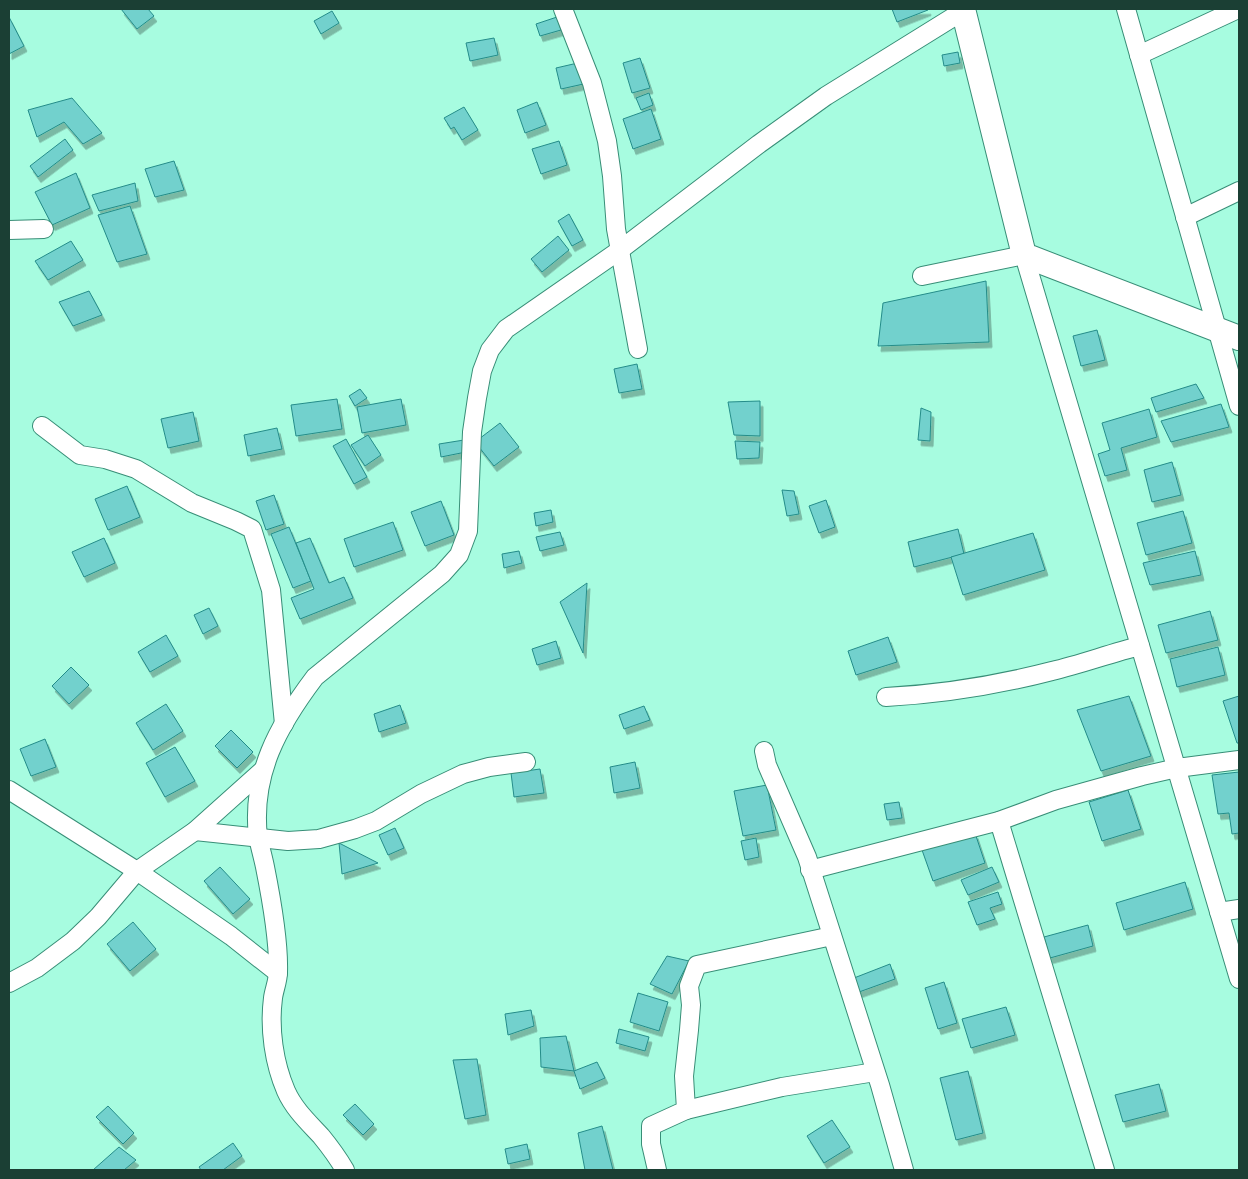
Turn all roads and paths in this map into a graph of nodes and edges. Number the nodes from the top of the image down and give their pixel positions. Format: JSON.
{"nodes":[{"id":1,"x":563,"y":9,"type":"edge"},
{"id":2,"x":1126,"y":9,"type":"edge"},
{"id":3,"x":1238,"y":9,"type":"edge"},
{"id":4,"x":963,"y":10,"type":"edge"},
{"id":5,"x":1139,"y":55,"type":"junction"},
{"id":6,"x":1239,"y":190,"type":"edge"},
{"id":7,"x":1185,"y":217,"type":"junction"},
{"id":8,"x":44,"y":229,"type":"dead end"},
{"id":9,"x":9,"y":230,"type":"edge"},
{"id":10,"x":620,"y":250,"type":"junction"},
{"id":11,"x":1024,"y":255,"type":"junction"},
{"id":12,"x":922,"y":276,"type":"dead end"},
{"id":13,"x":1216,"y":328,"type":"junction"},
{"id":14,"x":1239,"y":338,"type":"edge"},
{"id":15,"x":638,"y":349,"type":"dead end"},
{"id":16,"x":1239,"y":406,"type":"edge"},
{"id":17,"x":42,"y":426,"type":"dead end"},
{"id":18,"x":1140,"y":646,"type":"junction"},
{"id":19,"x":886,"y":697,"type":"dead end"},
{"id":20,"x":284,"y":724,"type":"junction"},
{"id":21,"x":764,"y":751,"type":"dead end"},
{"id":22,"x":1239,"y":760,"type":"edge"},
{"id":23,"x":526,"y":762,"type":"dead end"},
{"id":24,"x":1176,"y":768,"type":"junction"},
{"id":25,"x":262,"y":771,"type":"junction"},
{"id":26,"x":9,"y":790,"type":"edge"},
{"id":27,"x":999,"y":821,"type":"junction"},
{"id":28,"x":195,"y":831,"type":"junction"},
{"id":29,"x":258,"y":838,"type":"junction"},
{"id":30,"x":810,"y":870,"type":"junction"},
{"id":31,"x":137,"y":871,"type":"junction"},
{"id":32,"x":1239,"y":909,"type":"edge"},
{"id":33,"x":1220,"y":912,"type":"junction"},
{"id":34,"x":832,"y":936,"type":"junction"},
{"id":35,"x":278,"y":973,"type":"junction"},
{"id":36,"x":1239,"y":979,"type":"edge"},
{"id":37,"x":9,"y":983,"type":"edge"},
{"id":38,"x":876,"y":1072,"type":"junction"},
{"id":39,"x":686,"y":1110,"type":"junction"},
{"id":40,"x":345,"y":1170,"type":"edge"},
{"id":41,"x":657,"y":1170,"type":"edge"},
{"id":42,"x":904,"y":1170,"type":"edge"},
{"id":43,"x":1105,"y":1170,"type":"edge"}],
"edges":[{"from":1,"to":10,"type":"street"},
{"from":2,"to":5,"type":"street"},
{"from":3,"to":5,"type":"street"},
{"from":4,"to":10,"type":"street"},
{"from":4,"to":11,"type":"street"},
{"from":5,"to":7,"type":"street"},
{"from":6,"to":7,"type":"street"},
{"from":7,"to":13,"type":"street"},
{"from":8,"to":9,"type":"street"},
{"from":10,"to":15,"type":"street"},
{"from":10,"to":20,"type":"street"},
{"from":11,"to":12,"type":"street"},
{"from":11,"to":13,"type":"street"},
{"from":11,"to":18,"type":"street"},
{"from":13,"to":14,"type":"street"},
{"from":13,"to":16,"type":"street"},
{"from":17,"to":20,"type":"street"},
{"from":18,"to":19,"type":"street"},
{"from":18,"to":24,"type":"street"},
{"from":20,"to":25,"type":"street"},
{"from":21,"to":30,"type":"street"},
{"from":22,"to":24,"type":"street"},
{"from":23,"to":29,"type":"street"},
{"from":24,"to":27,"type":"street"},
{"from":24,"to":33,"type":"street"},
{"from":25,"to":28,"type":"street"},
{"from":25,"to":29,"type":"street"},
{"from":26,"to":31,"type":"street"},
{"from":27,"to":30,"type":"street"},
{"from":27,"to":43,"type":"street"},
{"from":28,"to":29,"type":"street"},
{"from":28,"to":31,"type":"street"},
{"from":29,"to":35,"type":"street"},
{"from":30,"to":34,"type":"street"},
{"from":31,"to":35,"type":"street"},
{"from":31,"to":37,"type":"street"},
{"from":32,"to":33,"type":"street"},
{"from":33,"to":36,"type":"street"},
{"from":34,"to":38,"type":"street"},
{"from":34,"to":39,"type":"street"},
{"from":35,"to":40,"type":"street"},
{"from":38,"to":39,"type":"street"},
{"from":38,"to":42,"type":"street"},
{"from":39,"to":41,"type":"street"}]}
